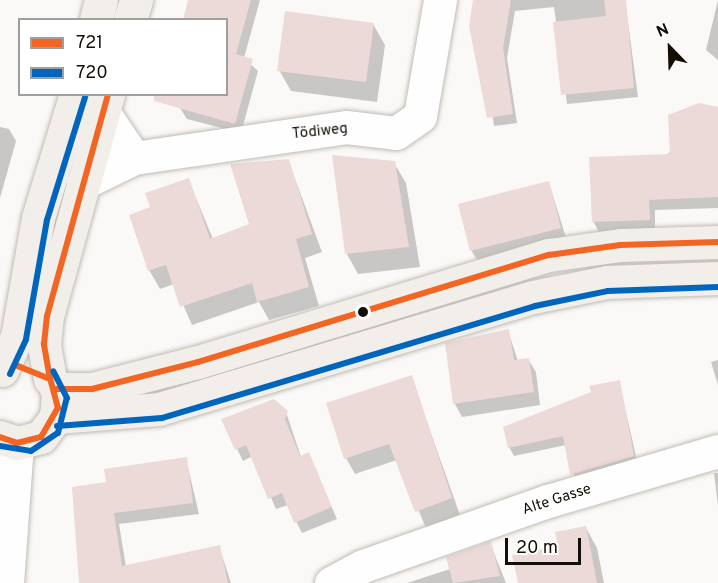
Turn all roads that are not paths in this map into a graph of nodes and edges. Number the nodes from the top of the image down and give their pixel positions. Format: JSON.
{"nodes":[{"id":1,"x":101,"y":0,"type":"edge"},
{"id":2,"x":136,"y":0,"type":"edge"},
{"id":3,"x":440,"y":0,"type":"edge"},
{"id":4,"x":96,"y":18,"type":"edge"},
{"id":5,"x":131,"y":18,"type":"edge"},
{"id":6,"x":75,"y":96,"type":"edge"},
{"id":7,"x":106,"y":103,"type":"edge"},
{"id":8,"x":134,"y":158,"type":"junction"},
{"id":9,"x":83,"y":183,"type":"junction"},
{"id":10,"x":718,"y":242,"type":"edge"},
{"id":11,"x":718,"y":278,"type":"edge"},
{"id":12,"x":1,"y":370,"type":"edge"},
{"id":13,"x":54,"y":395,"type":"junction"},
{"id":14,"x":9,"y":440,"type":"edge"},
{"id":15,"x":718,"y":451,"type":"edge"},
{"id":16,"x":5,"y":576,"type":"edge"},
{"id":17,"x":331,"y":583,"type":"edge"}],
"edges":[{"from":1,"to":4,"type":"main road"},
{"from":2,"to":5,"type":"main road"},
{"from":3,"to":8,"type":"street","name":"Tödiweg"},
{"from":6,"to":12,"type":"main road"},
{"from":7,"to":8,"type":"street"},
{"from":7,"to":9,"type":"main road"},
{"from":8,"to":9,"type":"street","name":"Tödiweg"},
{"from":9,"to":13,"type":"main road"},
{"from":10,"to":13,"type":"main road"},
{"from":11,"to":13,"type":"main road"},
{"from":12,"to":13,"type":"main road"},
{"from":13,"to":14,"type":"main road"},
{"from":14,"to":16,"type":"street"},
{"from":15,"to":17,"type":"street","name":"Alte Gasse"}]}
